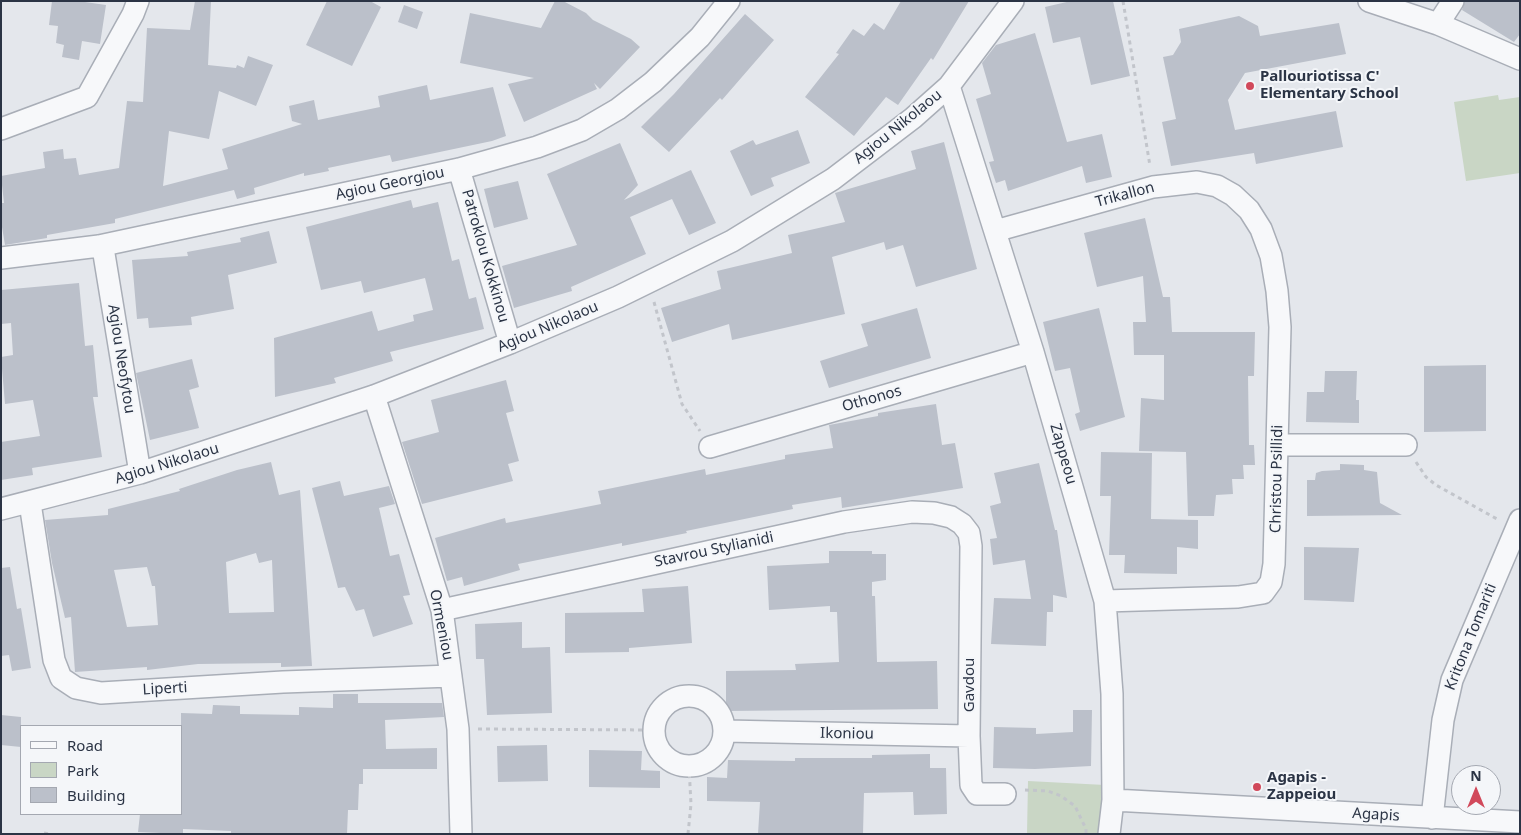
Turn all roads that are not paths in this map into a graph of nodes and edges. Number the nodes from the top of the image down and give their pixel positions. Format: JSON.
{"nodes":[{"id":1,"x":138,"y":1,"type":"edge"},
{"id":2,"x":729,"y":1,"type":"edge"},
{"id":3,"x":1013,"y":1,"type":"edge"},
{"id":4,"x":1369,"y":1,"type":"edge"},
{"id":5,"x":1453,"y":1,"type":"edge"},
{"id":6,"x":1438,"y":24,"type":"junction"},
{"id":7,"x":1520,"y":59,"type":"edge"},
{"id":8,"x":949,"y":86,"type":"junction"},
{"id":9,"x":1,"y":129,"type":"edge"},
{"id":10,"x":459,"y":169,"type":"junction"},
{"id":11,"x":1249,"y":210,"type":"joint"},
{"id":12,"x":995,"y":231,"type":"junction"},
{"id":13,"x":99,"y":246,"type":"junction"},
{"id":14,"x":1,"y":258,"type":"edge"},
{"id":15,"x":510,"y":343,"type":"junction"},
{"id":16,"x":1033,"y":352,"type":"junction"},
{"id":17,"x":374,"y":396,"type":"junction"},
{"id":18,"x":1278,"y":445,"type":"junction"},
{"id":19,"x":1406,"y":445,"type":"road end"},
{"id":20,"x":710,"y":447,"type":"road end"},
{"id":21,"x":140,"y":474,"type":"junction"},
{"id":22,"x":30,"y":503,"type":"junction"},
{"id":23,"x":1,"y":509,"type":"edge"},
{"id":24,"x":1518,"y":525,"type":"edge"},
{"id":25,"x":971,"y":546,"type":"joint"},
{"id":26,"x":1105,"y":601,"type":"junction"},
{"id":27,"x":442,"y":610,"type":"junction"},
{"id":28,"x":450,"y":676,"type":"junction"},
{"id":29,"x":725,"y":732,"type":"junction"},
{"id":30,"x":969,"y":736,"type":"junction"},
{"id":31,"x":1005,"y":794,"type":"road end"},
{"id":32,"x":1113,"y":800,"type":"junction"},
{"id":33,"x":1432,"y":818,"type":"junction"},
{"id":34,"x":1520,"y":822,"type":"edge"},
{"id":35,"x":461,"y":834,"type":"edge"},
{"id":36,"x":1109,"y":834,"type":"edge"}],
"edges":[{"from":1,"to":9,"type":"street"},
{"from":2,"to":10,"type":"street","name":"Agiou Georgiou"},
{"from":3,"to":8,"type":"street","name":"Agiou Nikolaou"},
{"from":4,"to":6,"type":"street"},
{"from":5,"to":6,"type":"street"},
{"from":6,"to":7,"type":"street"},
{"from":8,"to":12,"type":"street","name":"Zappeou"},
{"from":8,"to":15,"type":"street","name":"Agiou Nikolaou"},
{"from":10,"to":13,"type":"street","name":"Agiou Georgiou"},
{"from":10,"to":15,"type":"street","name":"Patroklou Kokkinou"},
{"from":11,"to":12,"type":"street","name":"Trikallon"},
{"from":11,"to":18,"type":"street","name":"Christou Psillidi"},
{"from":12,"to":16,"type":"street","name":"Zappeou"},
{"from":13,"to":14,"type":"street","name":"Agiou Georgiou"},
{"from":13,"to":21,"type":"street","name":"Agiou Neofytou"},
{"from":15,"to":17,"type":"street","name":"Agiou Nikolaou"},
{"from":16,"to":20,"type":"street","name":"Othonos"},
{"from":16,"to":26,"type":"street","name":"Zappeou"},
{"from":17,"to":21,"type":"street","name":"Agiou Nikolaou"},
{"from":17,"to":27,"type":"street","name":"Ormeniou"},
{"from":18,"to":19,"type":"street"},
{"from":18,"to":26,"type":"street","name":"Christou Psillidi"},
{"from":21,"to":22,"type":"street","name":"Agiou Nikolaou"},
{"from":22,"to":23,"type":"street","name":"Agiou Nikolaou"},
{"from":22,"to":28,"type":"street","name":"Liperti"},
{"from":24,"to":33,"type":"street","name":"Kritona Tomariti"},
{"from":25,"to":27,"type":"street","name":"Stavrou Stylianidi"},
{"from":25,"to":30,"type":"street","name":"Gavdou"},
{"from":26,"to":32,"type":"street","name":"Zappeou"},
{"from":27,"to":28,"type":"street","name":"Ormeniou"},
{"from":28,"to":35,"type":"street","name":"Ormeniou"},
{"from":29,"to":29,"type":"street"},
{"from":29,"to":30,"type":"street","name":"Ikoniou"},
{"from":30,"to":31,"type":"street","name":"Gavdou"},
{"from":32,"to":33,"type":"street","name":"Agapis"},
{"from":32,"to":36,"type":"street","name":"Zappeou"},
{"from":33,"to":34,"type":"street","name":"Agapis"}]}
